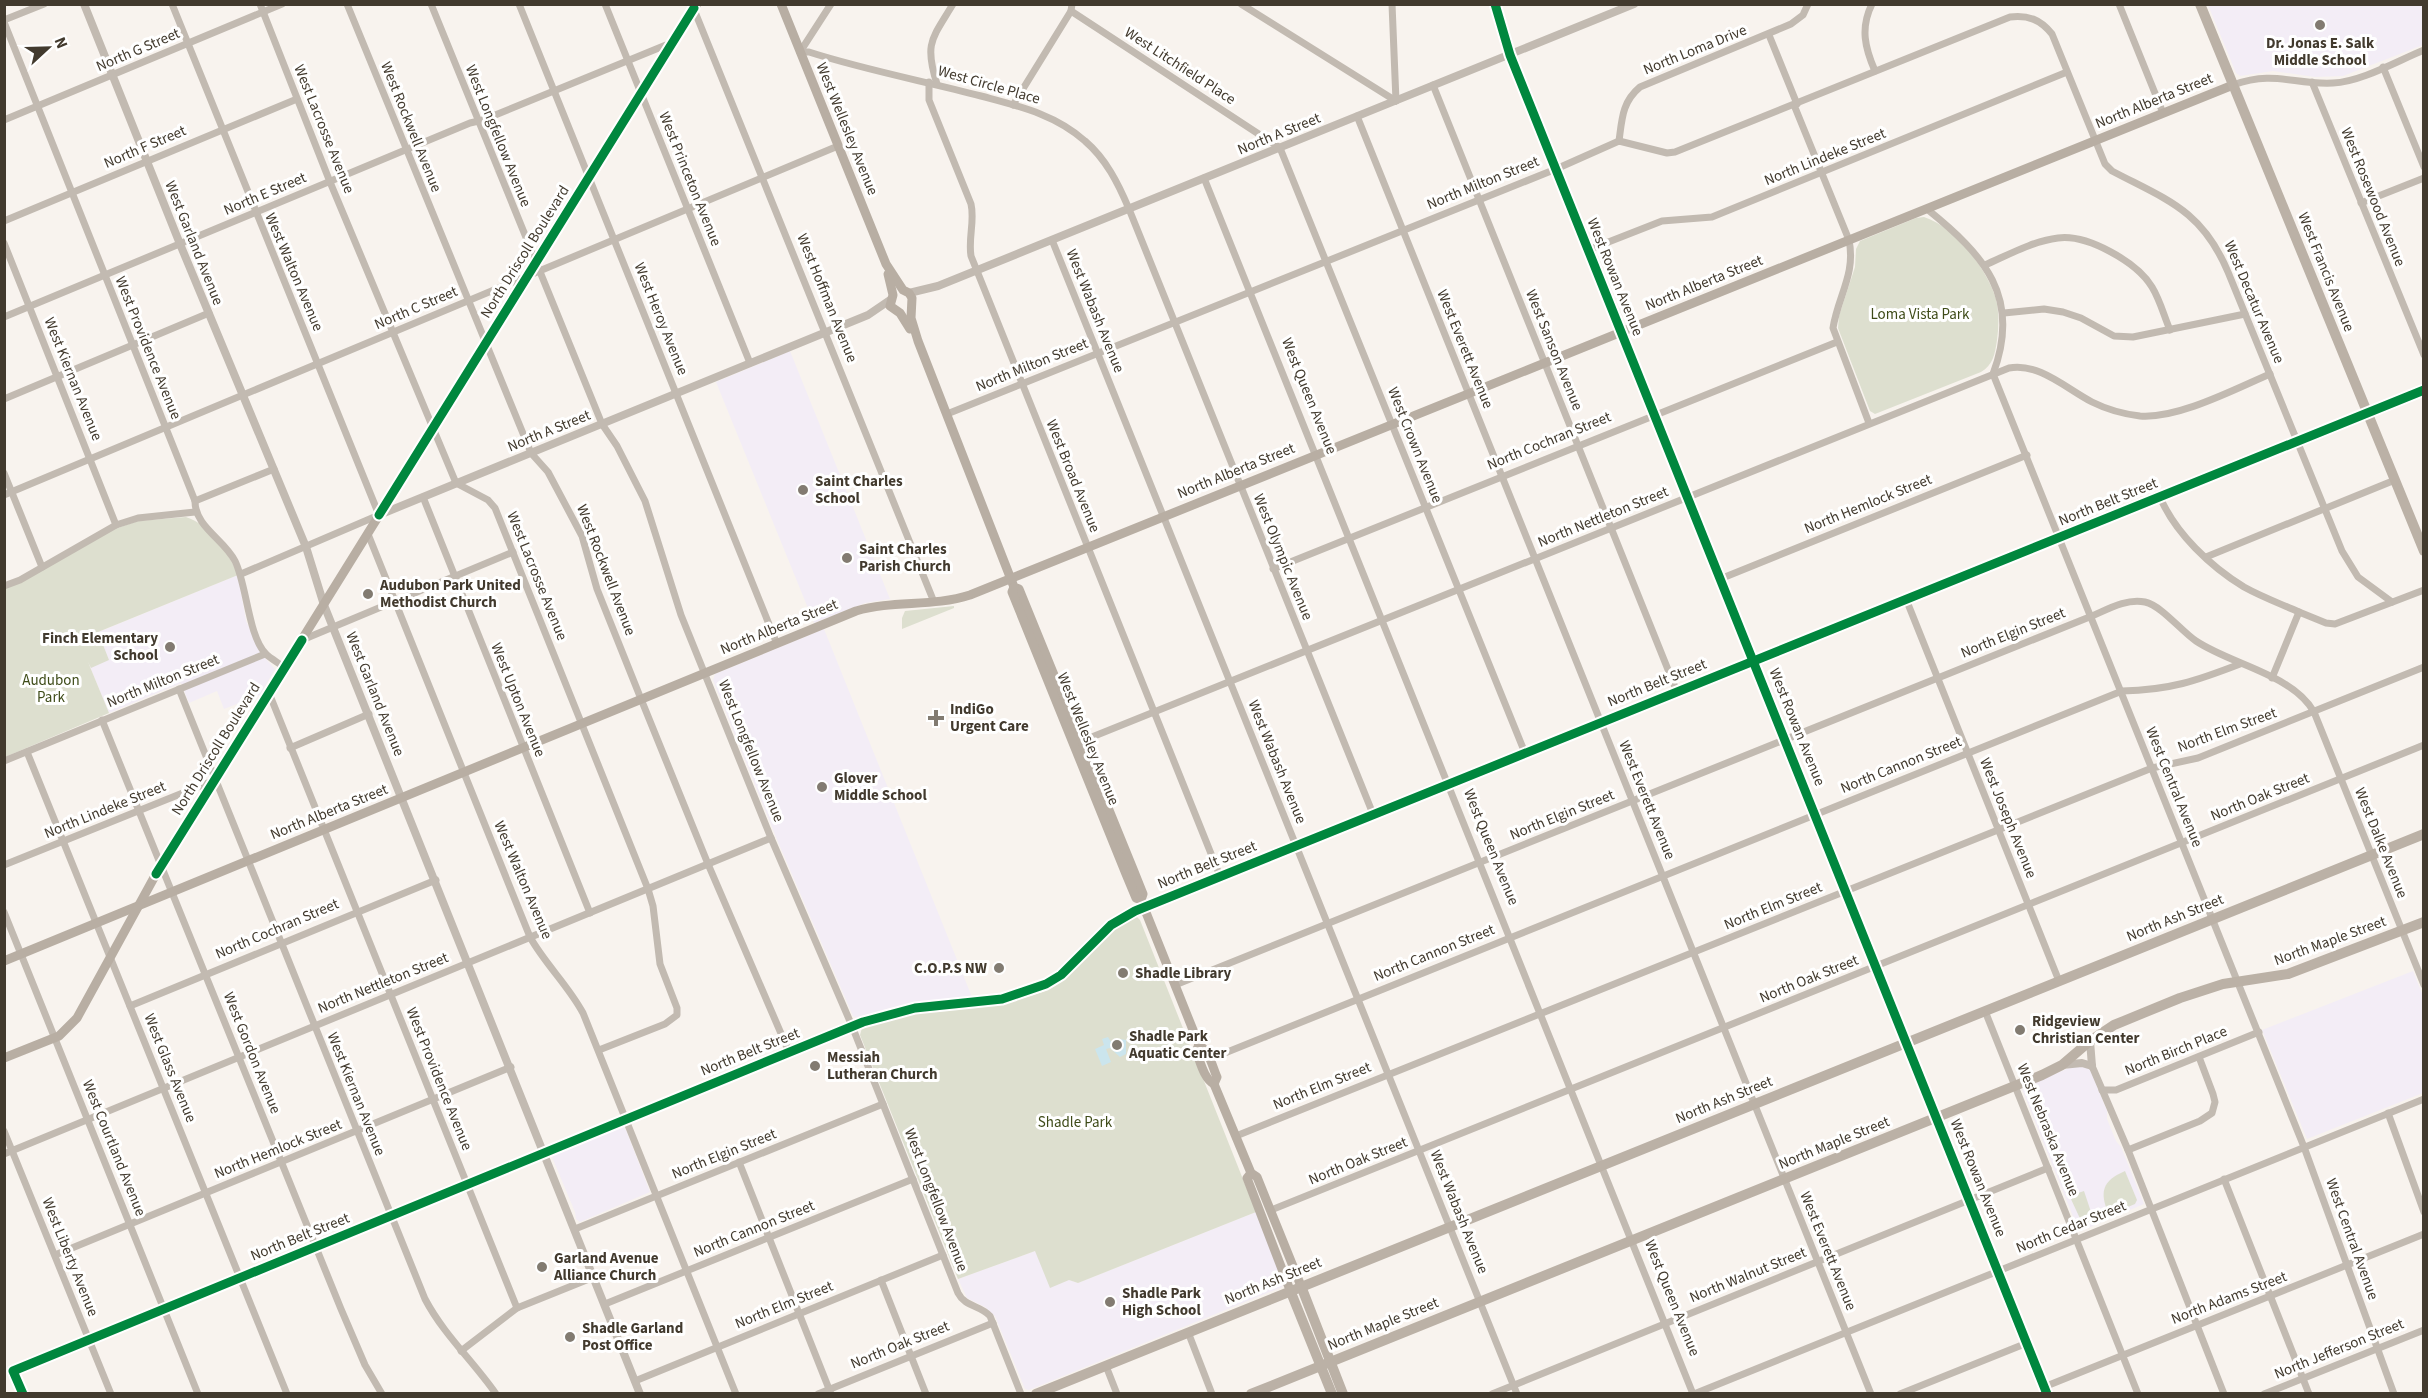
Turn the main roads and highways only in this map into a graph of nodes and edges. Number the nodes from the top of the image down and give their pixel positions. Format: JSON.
{"nodes":[{"id":1,"x":781,"y":4,"type":"edge"},
{"id":2,"x":2200,"y":4,"type":"edge"},
{"id":3,"x":694,"y":6,"type":"edge"},
{"id":4,"x":2233,"y":85,"type":"junction"},
{"id":5,"x":886,"y":264,"type":"junction"},
{"id":6,"x":906,"y":292,"type":"junction"},
{"id":7,"x":892,"y":297,"type":"junction"},
{"id":8,"x":912,"y":306,"type":"junction"},
{"id":9,"x":897,"y":312,"type":"junction"},
{"id":10,"x":918,"y":341,"type":"junction"},
{"id":11,"x":2420,"y":531,"type":"edge"},
{"id":12,"x":2424,"y":551,"type":"edge"},
{"id":13,"x":1013,"y":583,"type":"junction"},
{"id":14,"x":1058,"y":683,"type":"junction"},
{"id":15,"x":1058,"y":706,"type":"junction"},
{"id":16,"x":1076,"y":726,"type":"junction"},
{"id":17,"x":2424,"y":834,"type":"edge"},
{"id":18,"x":159,"y":870,"type":"junction"},
{"id":19,"x":162,"y":897,"type":"junction"},
{"id":20,"x":1143,"y":903,"type":"junction"},
{"id":21,"x":139,"y":906,"type":"junction"},
{"id":22,"x":106,"y":920,"type":"junction"},
{"id":23,"x":2424,"y":922,"type":"edge"},
{"id":24,"x":124,"y":933,"type":"junction"},
{"id":25,"x":4,"y":961,"type":"edge"},
{"id":26,"x":1199,"y":1045,"type":"junction"},
{"id":27,"x":4,"y":1058,"type":"edge"},
{"id":28,"x":1214,"y":1084,"type":"junction"},
{"id":29,"x":1249,"y":1175,"type":"junction"},
{"id":30,"x":1295,"y":1288,"type":"junction"},
{"id":31,"x":1325,"y":1364,"type":"junction"},
{"id":32,"x":1035,"y":1394,"type":"edge"},
{"id":33,"x":1251,"y":1394,"type":"edge"},
{"id":34,"x":1332,"y":1394,"type":"edge"},
{"id":35,"x":1343,"y":1394,"type":"edge"}],
"edges":[{"from":1,"to":5,"type":"main road","name":"West Wellesley Avenue"},
{"from":2,"to":4,"type":"main road","name":"West Francis Avenue"},
{"from":3,"to":18,"type":"main road","name":"North Driscoll Boulevard"},
{"from":4,"to":11,"type":"main road","name":"West Francis Avenue"},
{"from":4,"to":13,"type":"main road","name":"North Alberta Street"},
{"from":5,"to":6,"type":"main road","name":"West Wellesley Avenue"},
{"from":5,"to":7,"type":"main road","name":"West Wellesley Avenue"},
{"from":6,"to":7,"type":"main road"},
{"from":6,"to":8,"type":"main road"},
{"from":7,"to":9,"type":"main road"},
{"from":8,"to":9,"type":"main road"},
{"from":8,"to":10,"type":"main road","name":"West Wellesley Avenue"},
{"from":9,"to":10,"type":"main road","name":"West Wellesley Avenue"},
{"from":10,"to":13,"type":"main road","name":"West Wellesley Avenue"},
{"from":11,"to":12,"type":"main road","name":"West Francis Avenue"},
{"from":13,"to":14,"type":"main road","name":"West Wellesley Avenue"},
{"from":13,"to":15,"type":"main road","name":"West Wellesley Avenue"},
{"from":13,"to":19,"type":"main road","name":"North Alberta Street"},
{"from":14,"to":15,"type":"main road"},
{"from":14,"to":16,"type":"main road","name":"West Wellesley Avenue"},
{"from":15,"to":16,"type":"main road"},
{"from":15,"to":20,"type":"main road","name":"West Wellesley Avenue"},
{"from":16,"to":20,"type":"main road","name":"West Wellesley Avenue"},
{"from":17,"to":30,"type":"main road","name":"North Ash Street"},
{"from":18,"to":21,"type":"main road","name":"North Driscoll Boulevard"},
{"from":18,"to":22,"type":"main road","name":"North Driscoll Boulevard"},
{"from":19,"to":21,"type":"main road","name":"North Alberta Street"},
{"from":19,"to":24,"type":"main road","name":"North Alberta Street"},
{"from":20,"to":26,"type":"main road","name":"West Wellesley Avenue"},
{"from":21,"to":22,"type":"main road","name":"North Alberta Street"},
{"from":21,"to":24,"type":"main road","name":"North Driscoll Boulevard"},
{"from":22,"to":25,"type":"main road","name":"North Alberta Street"},
{"from":23,"to":31,"type":"main road","name":"North Maple Street"},
{"from":24,"to":27,"type":"main road","name":"North Driscoll Boulevard"},
{"from":26,"to":28,"type":"main road","name":"West Wellesley Avenue"},
{"from":26,"to":28,"type":"main road","name":"West Wellesley Avenue"},
{"from":28,"to":29,"type":"main road","name":"West Wellesley Avenue"},
{"from":29,"to":30,"type":"main road","name":"West Wellesley Avenue"},
{"from":29,"to":30,"type":"main road","name":"West Wellesley Avenue"},
{"from":30,"to":31,"type":"main road","name":"West Wellesley Avenue"},
{"from":30,"to":32,"type":"main road","name":"North Ash Street"},
{"from":31,"to":33,"type":"main road","name":"North Maple Street"},
{"from":31,"to":34,"type":"main road","name":"West Wellesley Avenue"},
{"from":31,"to":35,"type":"main road","name":"West Wellesley Avenue"}]}
